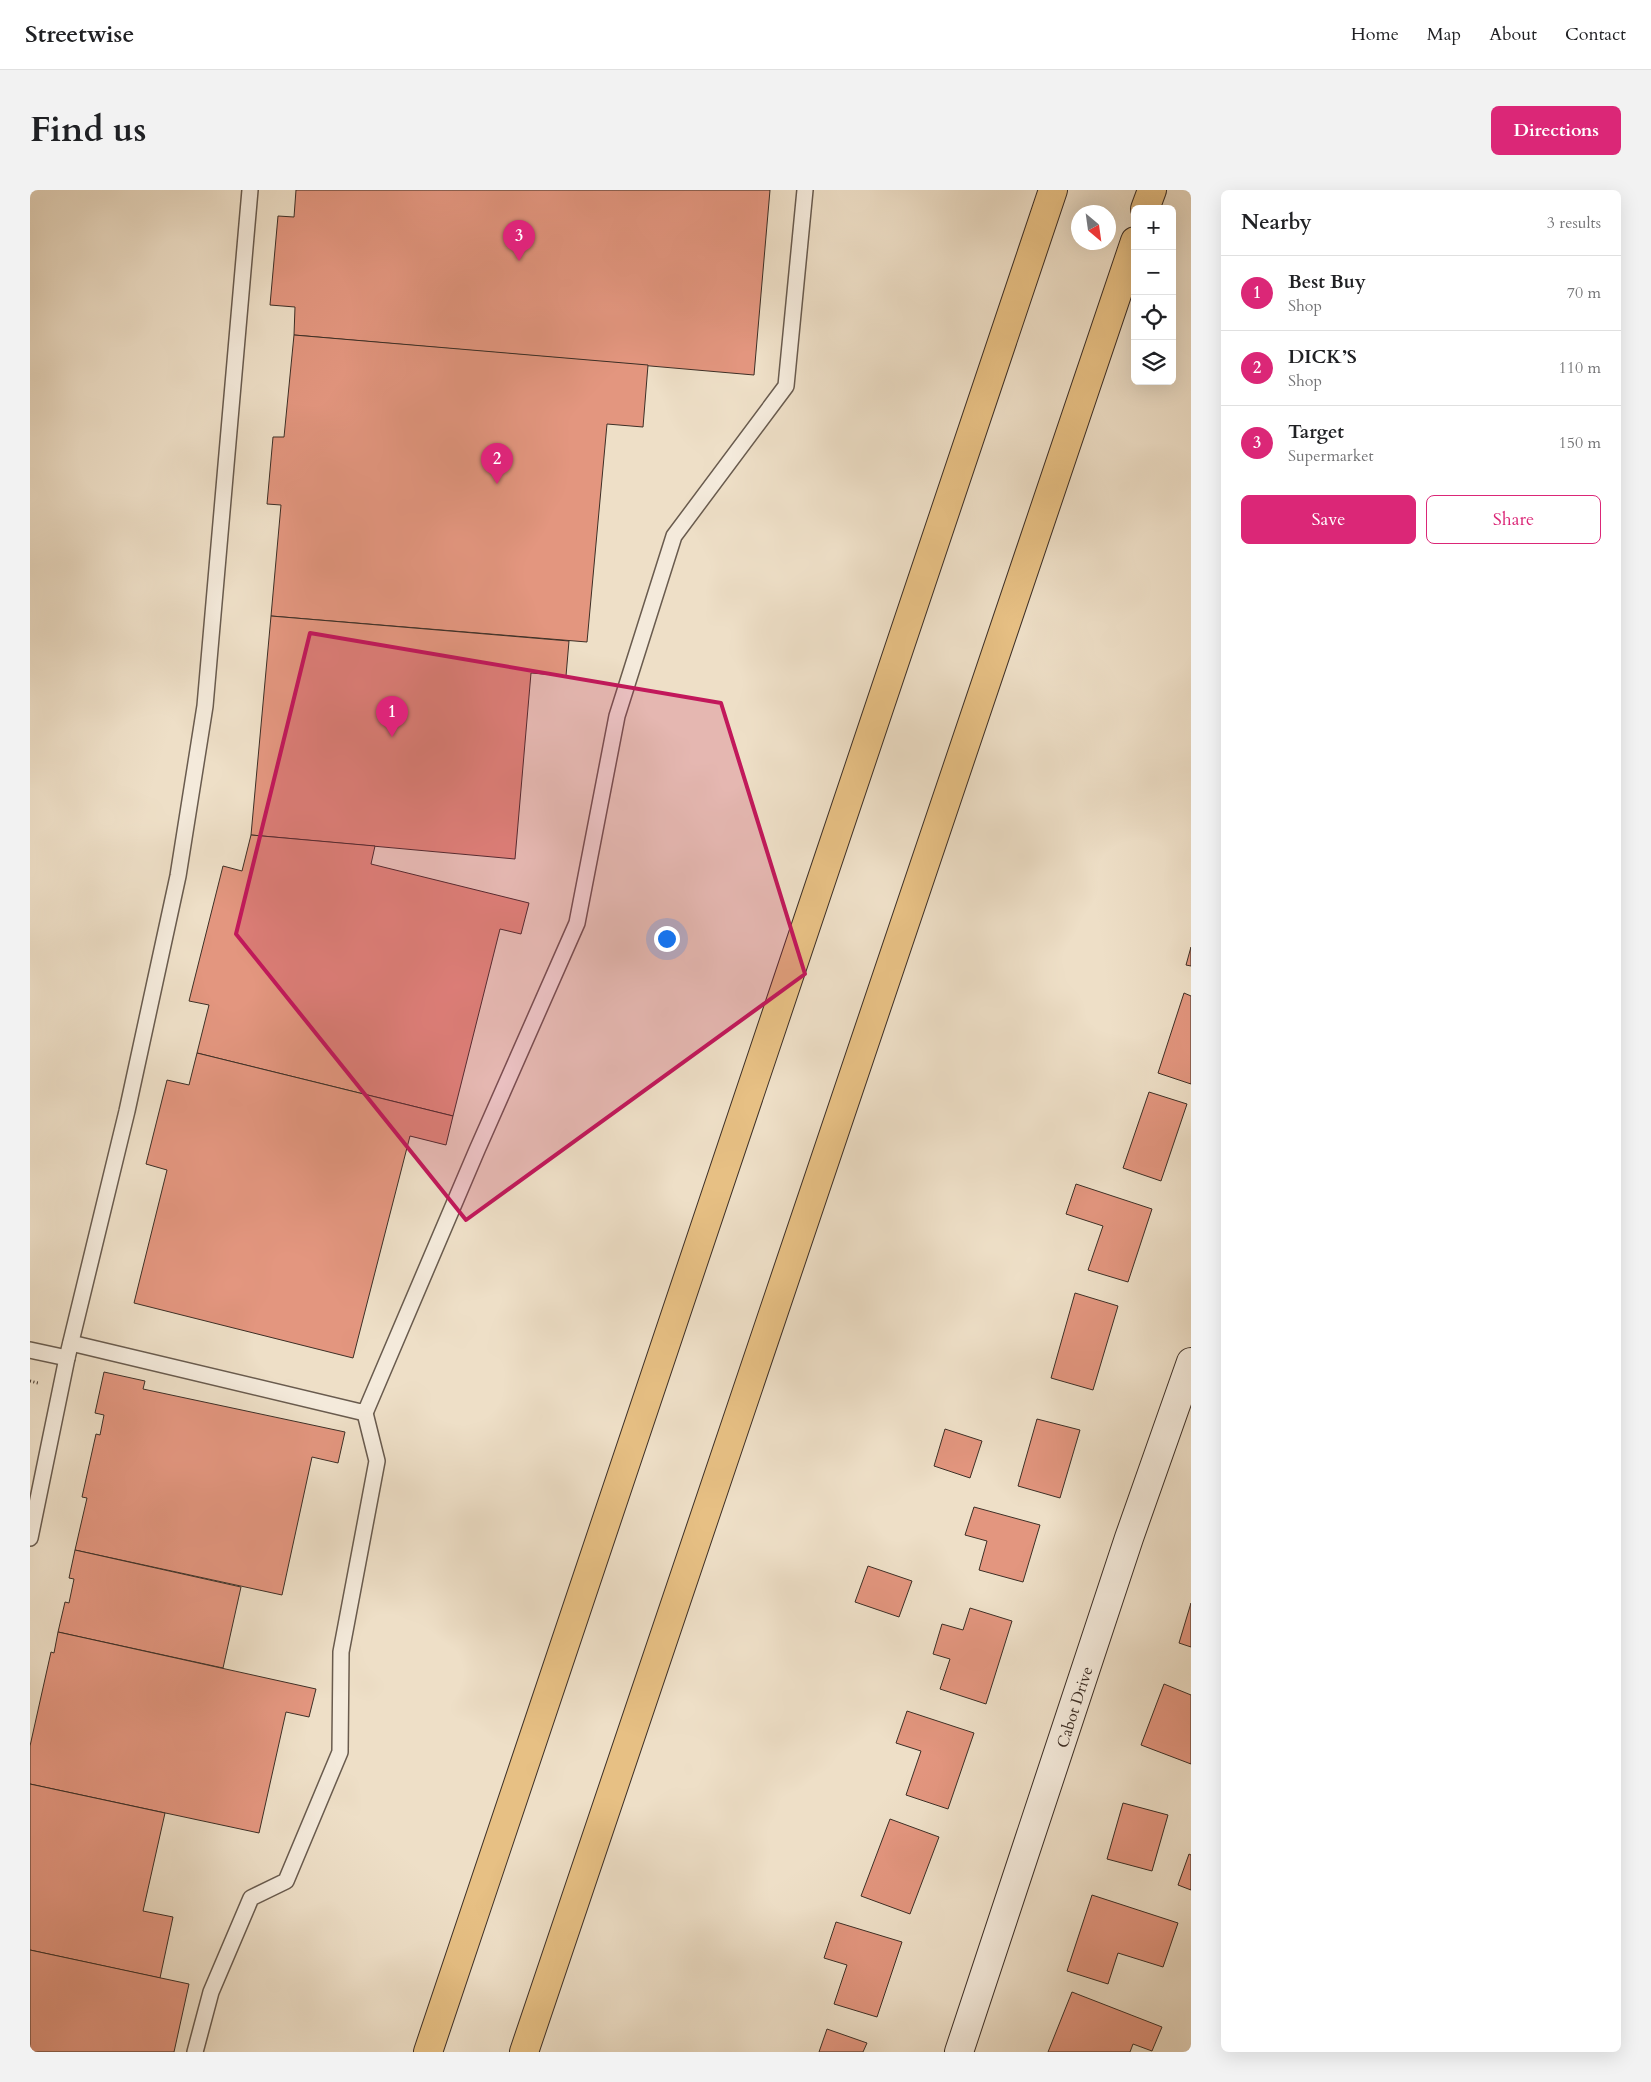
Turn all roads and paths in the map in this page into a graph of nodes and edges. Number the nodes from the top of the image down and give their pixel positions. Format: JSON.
{"nodes":[{"id":1,"x":250,"y":190,"type":"edge"},
{"id":2,"x":805,"y":190,"type":"edge"},
{"id":3,"x":1053,"y":190,"type":"edge"},
{"id":4,"x":1152,"y":190,"type":"edge"},
{"id":5,"x":1147,"y":205,"type":"edge"},
{"id":6,"x":1132,"y":250,"type":"edge"},
{"id":7,"x":71,"y":1343,"type":"junction"},
{"id":8,"x":30,"y":1350,"type":"edge"},
{"id":9,"x":67,"y":1358,"type":"junction"},
{"id":10,"x":1191,"y":1362,"type":"edge"},
{"id":11,"x":365,"y":1413,"type":"junction"},
{"id":12,"x":30,"y":1538,"type":"edge"},
{"id":13,"x":195,"y":2052,"type":"edge"},
{"id":14,"x":428,"y":2052,"type":"edge"},
{"id":15,"x":524,"y":2052,"type":"edge"},
{"id":16,"x":959,"y":2052,"type":"edge"}],
"edges":[{"from":1,"to":7,"type":"lane"},
{"from":2,"to":11,"type":"lane"},
{"from":3,"to":14,"type":"highway"},
{"from":4,"to":5,"type":"highway"},
{"from":6,"to":15,"type":"highway"},
{"from":7,"to":9,"type":"lane"},
{"from":7,"to":11,"type":"lane"},
{"from":8,"to":9,"type":"lane"},
{"from":9,"to":12,"type":"lane"},
{"from":10,"to":16,"type":"street","name":"Cabot Drive"},
{"from":11,"to":13,"type":"lane"}]}
